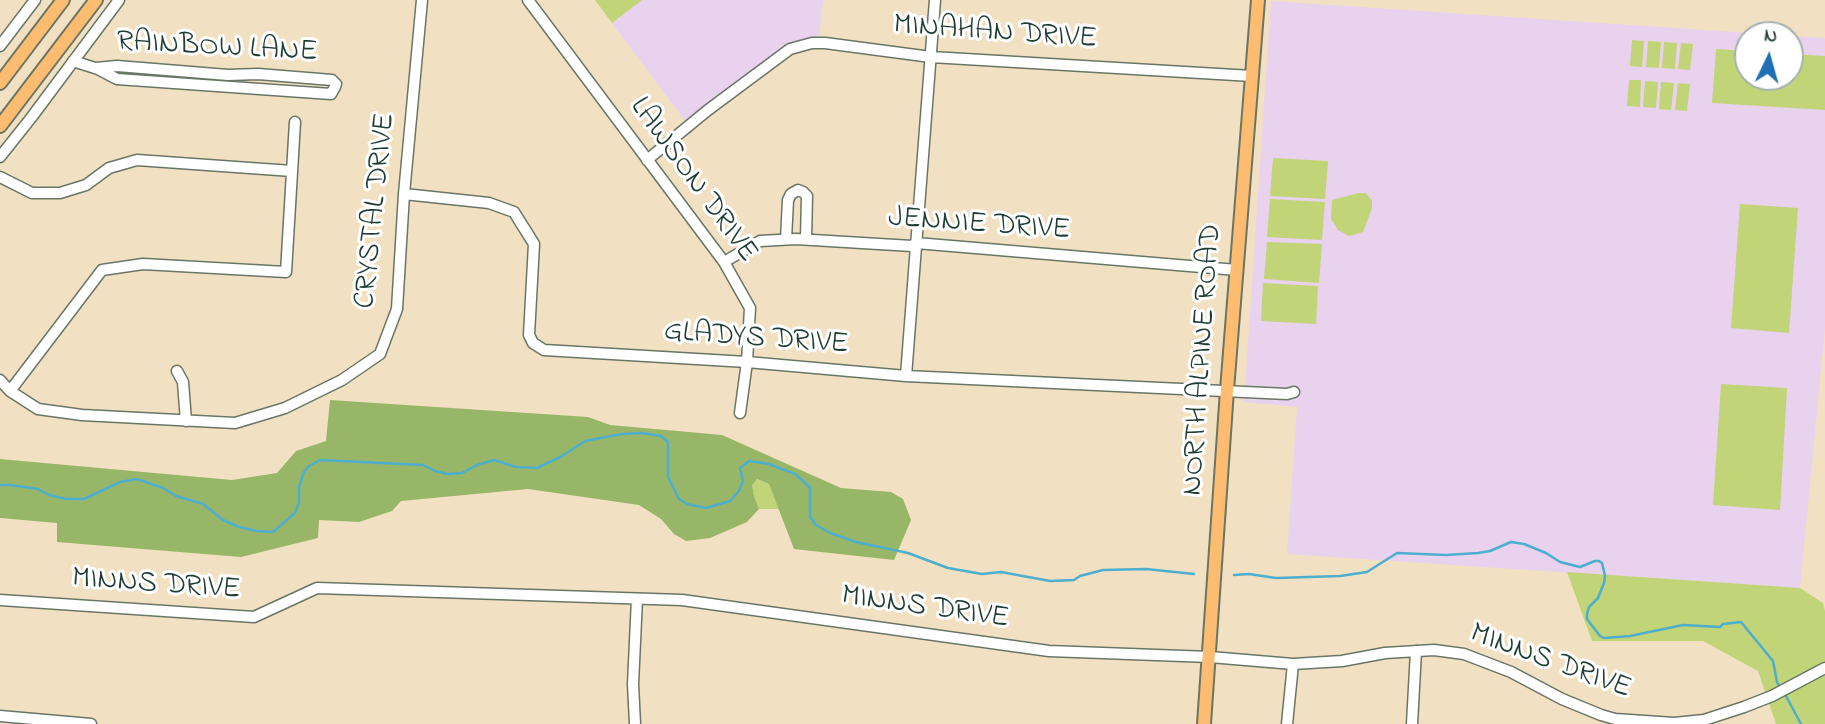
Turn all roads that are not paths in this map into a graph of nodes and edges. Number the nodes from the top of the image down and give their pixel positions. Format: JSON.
{"nodes":[{"id":1,"x":35,"y":0,"type":"edge"},
{"id":2,"x":63,"y":0,"type":"edge"},
{"id":3,"x":96,"y":0,"type":"edge"},
{"id":4,"x":119,"y":0,"type":"edge"},
{"id":5,"x":422,"y":0,"type":"edge"},
{"id":6,"x":528,"y":0,"type":"edge"},
{"id":7,"x":935,"y":0,"type":"edge"},
{"id":8,"x":1258,"y":0,"type":"edge"},
{"id":9,"x":0,"y":46,"type":"edge"},
{"id":10,"x":931,"y":57,"type":"junction"},
{"id":11,"x":73,"y":61,"type":"junction"},
{"id":12,"x":96,"y":68,"type":"junction"},
{"id":13,"x":1252,"y":76,"type":"junction"},
{"id":14,"x":0,"y":83,"type":"edge"},
{"id":15,"x":295,"y":122,"type":"dead end"},
{"id":16,"x":0,"y":126,"type":"edge"},
{"id":17,"x":0,"y":157,"type":"edge"},
{"id":18,"x":647,"y":160,"type":"junction"},
{"id":19,"x":292,"y":171,"type":"junction"},
{"id":20,"x":0,"y":177,"type":"edge"},
{"id":21,"x":404,"y":194,"type":"junction"},
{"id":22,"x":786,"y":239,"type":"junction"},
{"id":23,"x":806,"y":239,"type":"junction"},
{"id":24,"x":916,"y":243,"type":"junction"},
{"id":25,"x":724,"y":262,"type":"junction"},
{"id":26,"x":1237,"y":270,"type":"junction"},
{"id":27,"x":747,"y":362,"type":"junction"},
{"id":28,"x":177,"y":371,"type":"dead end"},
{"id":29,"x":906,"y":376,"type":"junction"},
{"id":30,"x":0,"y":380,"type":"edge"},
{"id":31,"x":1227,"y":390,"type":"junction"},
{"id":32,"x":10,"y":391,"type":"junction"},
{"id":33,"x":1294,"y":392,"type":"dead end"},
{"id":34,"x":740,"y":413,"type":"dead end"},
{"id":35,"x":186,"y":421,"type":"junction"},
{"id":36,"x":637,"y":599,"type":"junction"},
{"id":37,"x":0,"y":600,"type":"edge"},
{"id":38,"x":1416,"y":651,"type":"junction"},
{"id":39,"x":1210,"y":657,"type":"junction"},
{"id":40,"x":1293,"y":664,"type":"junction"},
{"id":41,"x":1825,"y":668,"type":"edge"},
{"id":42,"x":0,"y":716,"type":"edge"},
{"id":43,"x":1601,"y":719,"type":"edge"},
{"id":44,"x":1704,"y":722,"type":"edge"},
{"id":45,"x":90,"y":724,"type":"edge"},
{"id":46,"x":635,"y":724,"type":"edge"},
{"id":47,"x":1204,"y":724,"type":"edge"},
{"id":48,"x":1287,"y":724,"type":"edge"},
{"id":49,"x":1412,"y":724,"type":"edge"}],
"edges":[{"from":1,"to":9,"type":"street"},
{"from":2,"to":14,"type":"main road"},
{"from":3,"to":16,"type":"main road"},
{"from":4,"to":11,"type":"street"},
{"from":5,"to":21,"type":"street","name":"CRYSTAL DRIVE"},
{"from":6,"to":18,"type":"street","name":"LAWSON DRIVE"},
{"from":7,"to":10,"type":"street"},
{"from":8,"to":13,"type":"main road","name":"NORTH ALPINE ROAD"},
{"from":10,"to":13,"type":"street","name":"MINAHAN DRIVE"},
{"from":10,"to":18,"type":"street","name":"MINAHAN DRIVE"},
{"from":10,"to":24,"type":"street"},
{"from":11,"to":12,"type":"street","name":"RAINBOW LANE"},
{"from":11,"to":17,"type":"street"},
{"from":12,"to":12,"type":"street","name":"RAINBOW LANE"},
{"from":13,"to":26,"type":"main road","name":"NORTH ALPINE ROAD"},
{"from":15,"to":19,"type":"street"},
{"from":18,"to":25,"type":"street","name":"LAWSON DRIVE"},
{"from":19,"to":20,"type":"street"},
{"from":19,"to":32,"type":"street"},
{"from":21,"to":27,"type":"street","name":"GLADYS DRIVE"},
{"from":21,"to":35,"type":"street","name":"CRYSTAL DRIVE"},
{"from":22,"to":23,"type":"street","name":"JENNIE DRIVE"},
{"from":22,"to":23,"type":"street"},
{"from":22,"to":25,"type":"street","name":"JENNIE DRIVE"},
{"from":23,"to":24,"type":"street","name":"JENNIE DRIVE"},
{"from":24,"to":26,"type":"street","name":"JENNIE DRIVE"},
{"from":24,"to":29,"type":"street"},
{"from":25,"to":27,"type":"street","name":"LAWSON DRIVE"},
{"from":26,"to":31,"type":"main road","name":"NORTH ALPINE ROAD"},
{"from":27,"to":29,"type":"street","name":"GLADYS DRIVE"},
{"from":27,"to":34,"type":"street","name":"LAWSON DRIVE"},
{"from":28,"to":35,"type":"street"},
{"from":29,"to":31,"type":"street","name":"GLADYS DRIVE"},
{"from":30,"to":32,"type":"street","name":"CRYSTAL DRIVE"},
{"from":31,"to":33,"type":"street","name":"GLADYS DRIVE"},
{"from":31,"to":39,"type":"main road","name":"NORTH ALPINE ROAD"},
{"from":32,"to":35,"type":"street","name":"CRYSTAL DRIVE"},
{"from":36,"to":37,"type":"street","name":"MINNS DRIVE"},
{"from":36,"to":39,"type":"street","name":"MINNS DRIVE"},
{"from":36,"to":46,"type":"street"},
{"from":38,"to":40,"type":"street","name":"MINNS DRIVE"},
{"from":38,"to":43,"type":"street","name":"MINNS DRIVE"},
{"from":38,"to":49,"type":"street"},
{"from":39,"to":40,"type":"street","name":"MINNS DRIVE"},
{"from":39,"to":47,"type":"main road","name":"NORTH ALPINE ROAD"},
{"from":40,"to":48,"type":"street"},
{"from":41,"to":44,"type":"street","name":"MINNS DRIVE"},
{"from":42,"to":45,"type":"street"},
{"from":43,"to":44,"type":"street","name":"MINNS DRIVE"}]}
